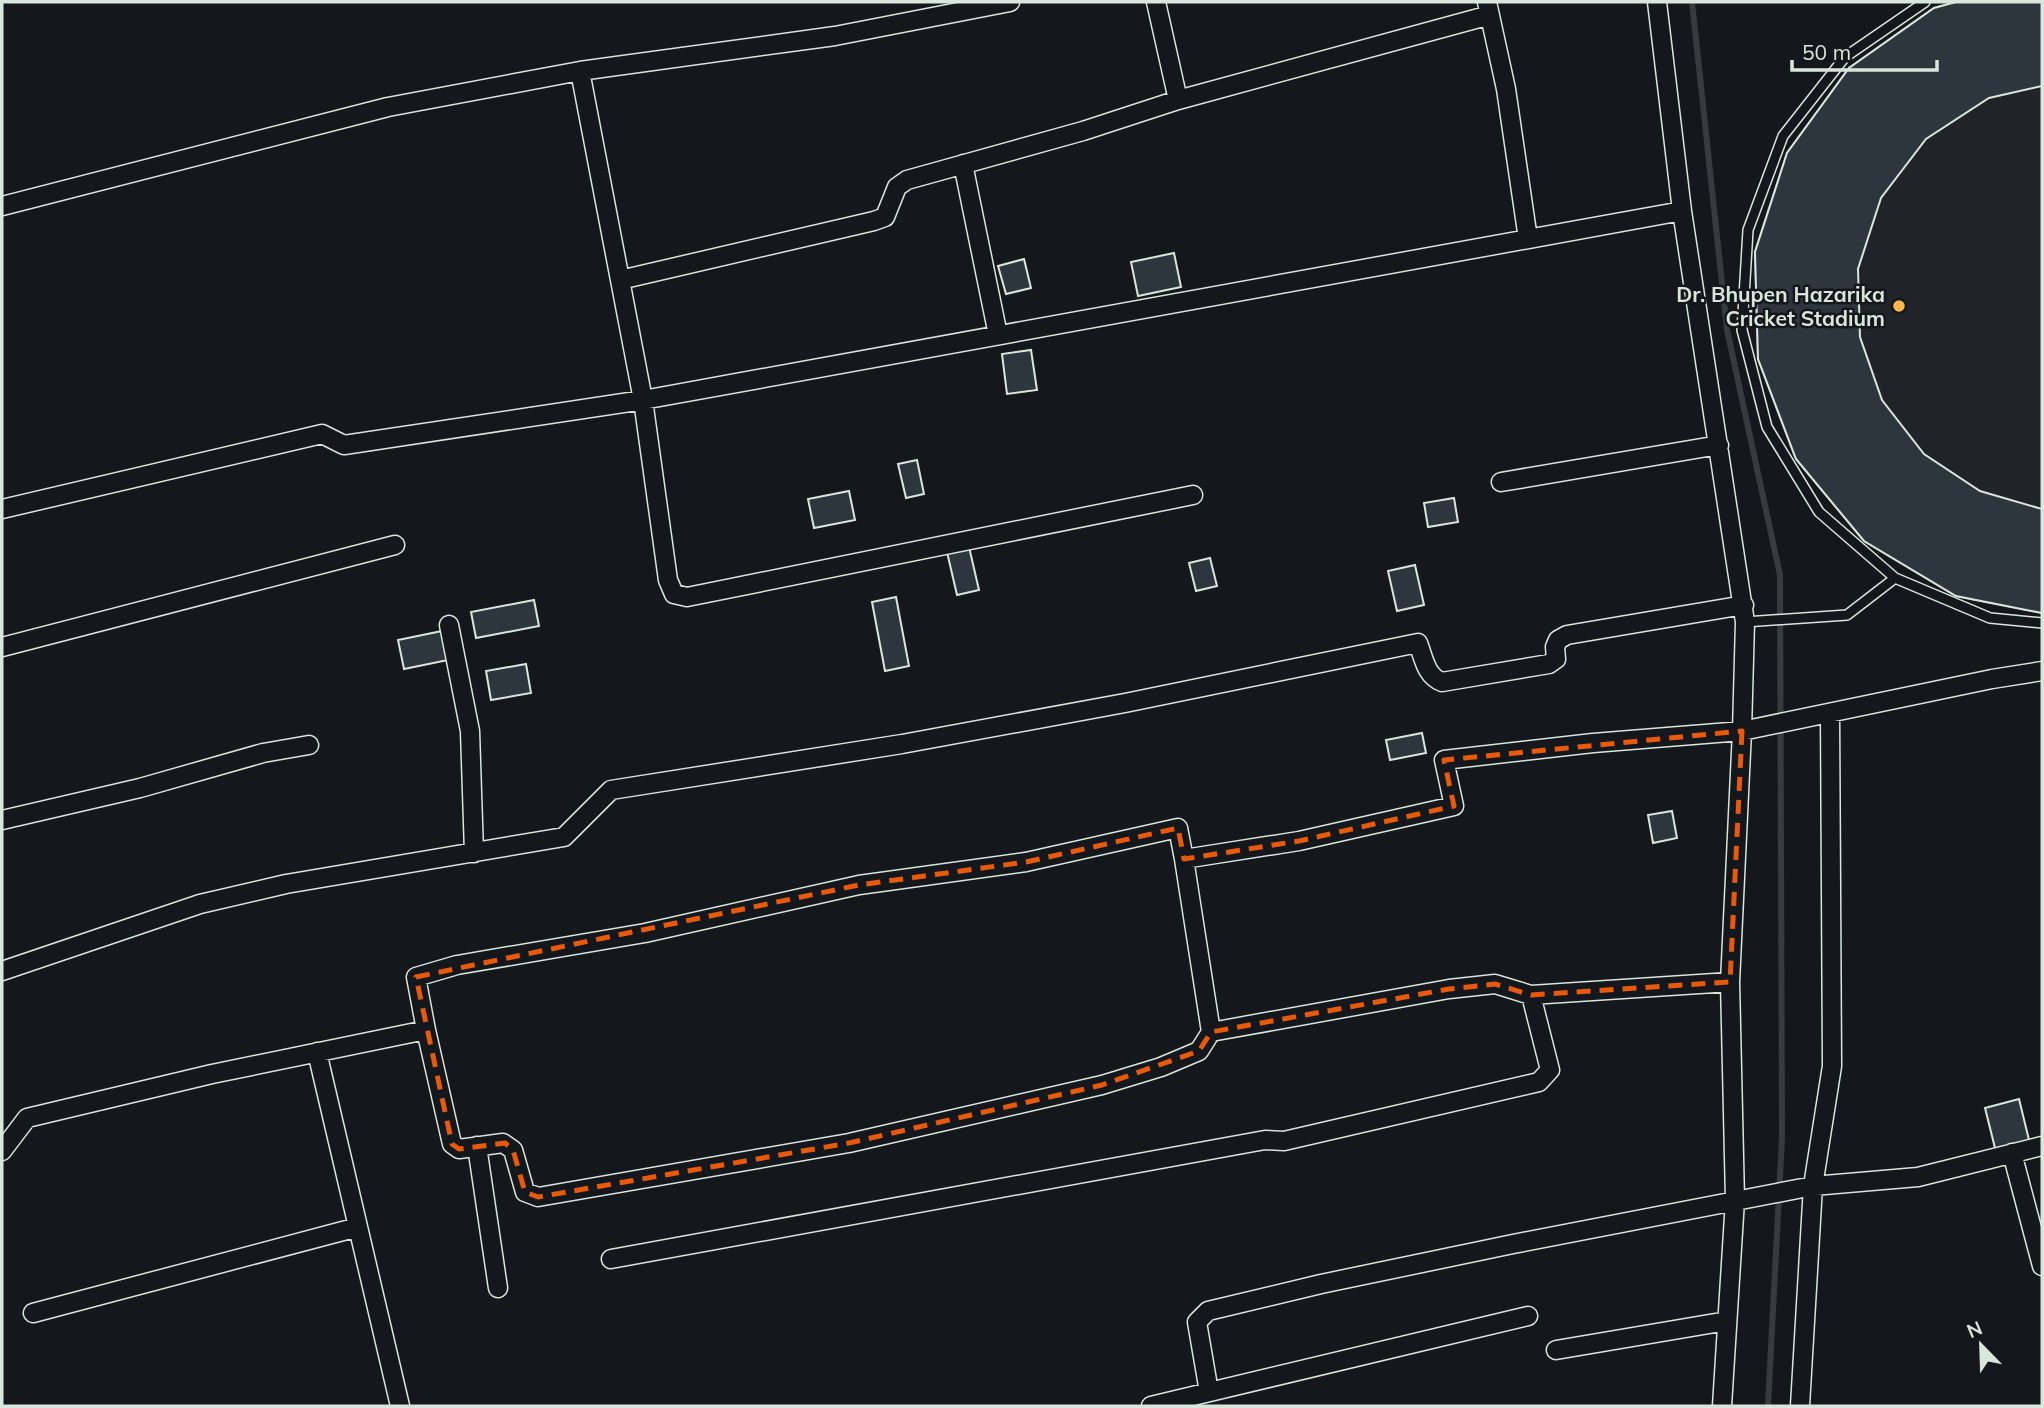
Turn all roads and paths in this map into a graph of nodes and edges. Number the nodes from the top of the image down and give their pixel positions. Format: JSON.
{"nodes":[{"id":1,"x":1010,"y":2,"type":"edge"},
{"id":2,"x":1156,"y":2,"type":"edge"},
{"id":3,"x":1657,"y":2,"type":"edge"},
{"id":4,"x":1925,"y":2,"type":"edge"},
{"id":5,"x":1489,"y":8,"type":"edge"},
{"id":6,"x":580,"y":71,"type":"junction"},
{"id":7,"x":1178,"y":100,"type":"junction"},
{"id":8,"x":963,"y":164,"type":"junction"},
{"id":9,"x":2,"y":206,"type":"edge"},
{"id":10,"x":1682,"y":211,"type":"junction"},
{"id":11,"x":1528,"y":239,"type":"junction"},
{"id":12,"x":620,"y":280,"type":"junction"},
{"id":13,"x":998,"y":335,"type":"junction"},
{"id":14,"x":642,"y":400,"type":"junction"},
{"id":15,"x":1719,"y":445,"type":"junction"},
{"id":16,"x":1501,"y":482,"type":"dead end"},
{"id":17,"x":1193,"y":495,"type":"dead end"},
{"id":18,"x":2,"y":509,"type":"edge"},
{"id":19,"x":395,"y":545,"type":"dead end"},
{"id":20,"x":1895,"y":578,"type":"junction"},
{"id":21,"x":1744,"y":613,"type":"junction"},
{"id":22,"x":2042,"y":623,"type":"edge"},
{"id":23,"x":449,"y":625,"type":"dead end"},
{"id":24,"x":2,"y":647,"type":"edge"},
{"id":25,"x":2042,"y":671,"type":"edge"},
{"id":26,"x":1830,"y":713,"type":"junction"},
{"id":27,"x":1742,"y":731,"type":"junction"},
{"id":28,"x":309,"y":745,"type":"dead end"},
{"id":29,"x":2,"y":820,"type":"edge"},
{"id":30,"x":474,"y":853,"type":"junction"},
{"id":31,"x":1184,"y":859,"type":"junction"},
{"id":32,"x":2,"y":971,"type":"edge"},
{"id":33,"x":1730,"y":982,"type":"junction"},
{"id":34,"x":1531,"y":995,"type":"junction"},
{"id":35,"x":426,"y":1030,"type":"junction"},
{"id":36,"x":1211,"y":1032,"type":"junction"},
{"id":37,"x":317,"y":1052,"type":"junction"},
{"id":38,"x":477,"y":1146,"type":"junction"},
{"id":39,"x":2042,"y":1146,"type":"edge"},
{"id":40,"x":2,"y":1151,"type":"edge"},
{"id":41,"x":2012,"y":1153,"type":"junction"},
{"id":42,"x":1813,"y":1186,"type":"junction"},
{"id":43,"x":1735,"y":1200,"type":"junction"},
{"id":44,"x":358,"y":1227,"type":"junction"},
{"id":45,"x":611,"y":1259,"type":"dead end"},
{"id":46,"x":2042,"y":1266,"type":"edge"},
{"id":47,"x":498,"y":1288,"type":"dead end"},
{"id":48,"x":33,"y":1313,"type":"dead end"},
{"id":49,"x":1528,"y":1316,"type":"dead end"},
{"id":50,"x":1727,"y":1321,"type":"junction"},
{"id":51,"x":1556,"y":1350,"type":"dead end"},
{"id":52,"x":1209,"y":1392,"type":"junction"},
{"id":53,"x":400,"y":1406,"type":"edge"},
{"id":54,"x":1151,"y":1406,"type":"edge"},
{"id":55,"x":1722,"y":1406,"type":"edge"},
{"id":56,"x":1800,"y":1406,"type":"edge"}],
"edges":[{"from":1,"to":6,"type":"street"},
{"from":2,"to":7,"type":"street"},
{"from":3,"to":10,"type":"street"},
{"from":4,"to":20,"type":"lane"},
{"from":5,"to":7,"type":"street"},
{"from":5,"to":11,"type":"street"},
{"from":6,"to":9,"type":"street"},
{"from":6,"to":12,"type":"street"},
{"from":7,"to":8,"type":"street"},
{"from":8,"to":12,"type":"street"},
{"from":8,"to":13,"type":"street"},
{"from":10,"to":11,"type":"street"},
{"from":10,"to":15,"type":"street"},
{"from":11,"to":13,"type":"street"},
{"from":12,"to":14,"type":"street"},
{"from":13,"to":14,"type":"street"},
{"from":14,"to":17,"type":"street"},
{"from":14,"to":18,"type":"street"},
{"from":15,"to":16,"type":"street"},
{"from":15,"to":21,"type":"street"},
{"from":19,"to":24,"type":"street"},
{"from":20,"to":21,"type":"lane"},
{"from":20,"to":22,"type":"lane"},
{"from":21,"to":27,"type":"street"},
{"from":21,"to":30,"type":"street"},
{"from":23,"to":30,"type":"street"},
{"from":25,"to":26,"type":"street"},
{"from":26,"to":27,"type":"street"},
{"from":26,"to":42,"type":"street"},
{"from":27,"to":31,"type":"street"},
{"from":27,"to":33,"type":"street"},
{"from":28,"to":29,"type":"street"},
{"from":30,"to":32,"type":"street"},
{"from":31,"to":35,"type":"street"},
{"from":31,"to":36,"type":"street"},
{"from":33,"to":34,"type":"street"},
{"from":33,"to":43,"type":"street"},
{"from":34,"to":36,"type":"street"},
{"from":34,"to":45,"type":"street"},
{"from":35,"to":37,"type":"street"},
{"from":35,"to":38,"type":"street"},
{"from":36,"to":38,"type":"street"},
{"from":37,"to":40,"type":"street"},
{"from":37,"to":44,"type":"street"},
{"from":38,"to":47,"type":"street"},
{"from":39,"to":41,"type":"street"},
{"from":41,"to":42,"type":"street"},
{"from":41,"to":46,"type":"street"},
{"from":42,"to":43,"type":"street"},
{"from":42,"to":56,"type":"street"},
{"from":43,"to":50,"type":"street"},
{"from":43,"to":52,"type":"street"},
{"from":44,"to":48,"type":"street"},
{"from":44,"to":53,"type":"street"},
{"from":49,"to":52,"type":"street"},
{"from":50,"to":51,"type":"street"},
{"from":50,"to":55,"type":"street"},
{"from":52,"to":54,"type":"street"}]}
